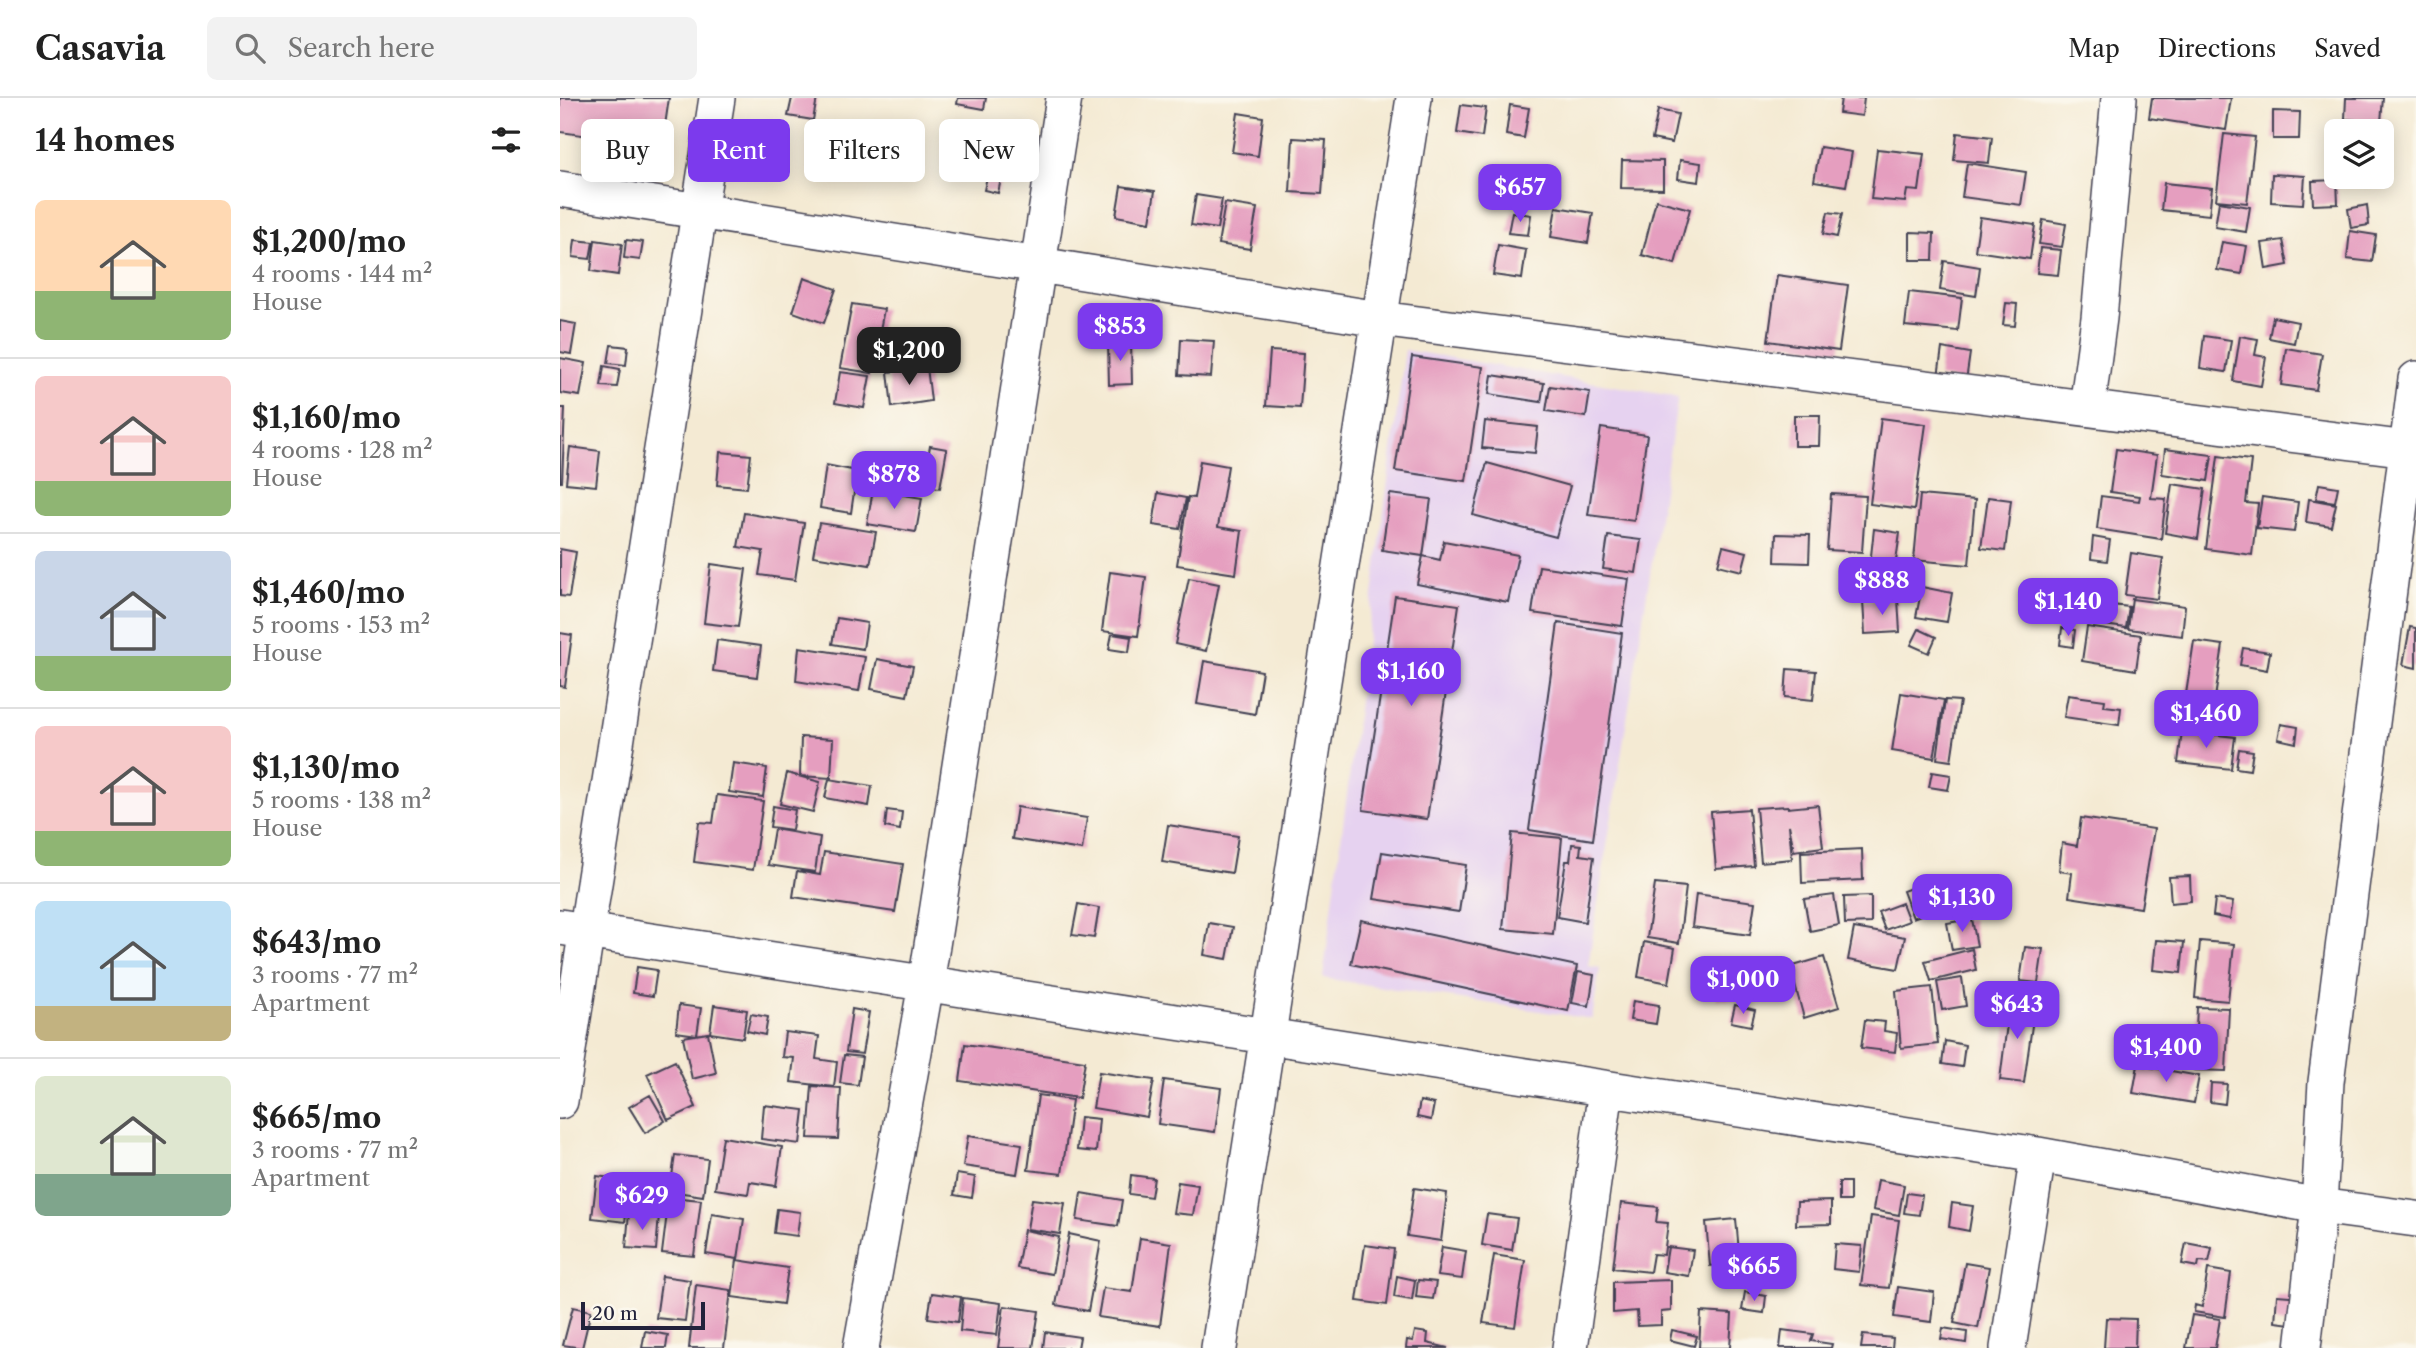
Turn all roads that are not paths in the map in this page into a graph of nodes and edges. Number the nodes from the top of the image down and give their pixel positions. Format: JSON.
{"nodes":[{"id":1,"x":717,"y":98,"type":"edge"},
{"id":2,"x":1064,"y":98,"type":"edge"},
{"id":3,"x":1414,"y":98,"type":"edge"},
{"id":4,"x":2119,"y":98,"type":"edge"},
{"id":5,"x":560,"y":189,"type":"edge"},
{"id":6,"x":699,"y":211,"type":"junction"},
{"id":7,"x":1038,"y":265,"type":"junction"},
{"id":8,"x":1379,"y":319,"type":"junction"},
{"id":9,"x":2416,"y":379,"type":"edge"},
{"id":10,"x":2087,"y":408,"type":"junction"},
{"id":11,"x":2412,"y":449,"type":"edge"},
{"id":12,"x":574,"y":929,"type":"edge"},
{"id":13,"x":926,"y":984,"type":"junction"},
{"id":14,"x":1268,"y":1036,"type":"junction"},
{"id":15,"x":1606,"y":1088,"type":"junction"},
{"id":16,"x":560,"y":1101,"type":"edge"},
{"id":17,"x":2038,"y":1155,"type":"junction"},
{"id":18,"x":2319,"y":1206,"type":"junction"},
{"id":19,"x":2416,"y":1219,"type":"edge"},
{"id":20,"x":861,"y":1348,"type":"edge"},
{"id":21,"x":1219,"y":1348,"type":"edge"},
{"id":22,"x":1570,"y":1348,"type":"edge"},
{"id":23,"x":2008,"y":1348,"type":"edge"},
{"id":24,"x":2303,"y":1348,"type":"edge"}],
"edges":[{"from":1,"to":6,"type":"street"},
{"from":2,"to":7,"type":"street"},
{"from":3,"to":8,"type":"street"},
{"from":4,"to":10,"type":"street"},
{"from":5,"to":6,"type":"street"},
{"from":6,"to":7,"type":"street"},
{"from":6,"to":12,"type":"street"},
{"from":7,"to":8,"type":"street"},
{"from":7,"to":13,"type":"street"},
{"from":8,"to":10,"type":"street"},
{"from":8,"to":14,"type":"street"},
{"from":9,"to":11,"type":"street"},
{"from":10,"to":11,"type":"street"},
{"from":11,"to":18,"type":"street"},
{"from":12,"to":13,"type":"street"},
{"from":12,"to":16,"type":"street"},
{"from":13,"to":14,"type":"street"},
{"from":13,"to":20,"type":"street"},
{"from":14,"to":15,"type":"street"},
{"from":14,"to":21,"type":"street"},
{"from":15,"to":17,"type":"street"},
{"from":15,"to":22,"type":"street"},
{"from":17,"to":18,"type":"street"},
{"from":17,"to":23,"type":"street"},
{"from":18,"to":19,"type":"street"},
{"from":18,"to":24,"type":"street"}]}
